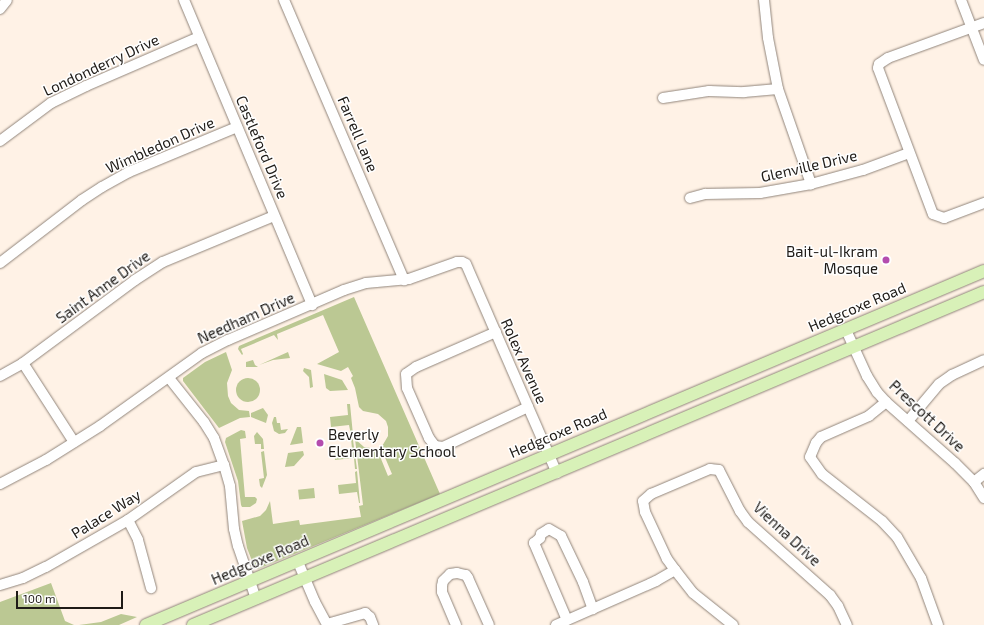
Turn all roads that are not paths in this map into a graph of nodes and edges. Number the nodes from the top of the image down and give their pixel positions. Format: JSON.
{"nodes":[{"id":1,"x":7,"y":0,"type":"edge"},
{"id":2,"x":184,"y":0,"type":"edge"},
{"id":3,"x":284,"y":0,"type":"edge"},
{"id":4,"x":764,"y":0,"type":"edge"},
{"id":5,"x":961,"y":0,"type":"edge"},
{"id":6,"x":0,"y":9,"type":"edge"},
{"id":7,"x":984,"y":23,"type":"edge"},
{"id":8,"x":972,"y":28,"type":"junction"},
{"id":9,"x":199,"y":37,"type":"junction"},
{"id":10,"x":984,"y":60,"type":"edge"},
{"id":11,"x":778,"y":89,"type":"junction"},
{"id":12,"x":663,"y":98,"type":"dead end"},
{"id":13,"x":237,"y":128,"type":"junction"},
{"id":14,"x":0,"y":141,"type":"edge"},
{"id":15,"x":909,"y":153,"type":"junction"},
{"id":16,"x":811,"y":184,"type":"junction"},
{"id":17,"x":690,"y":198,"type":"dead end"},
{"id":18,"x":984,"y":204,"type":"edge"},
{"id":19,"x":274,"y":216,"type":"junction"},
{"id":20,"x":462,"y":262,"type":"joint"},
{"id":21,"x":0,"y":263,"type":"edge"},
{"id":22,"x":984,"y":271,"type":"edge"},
{"id":23,"x":404,"y":280,"type":"junction"},
{"id":24,"x":984,"y":292,"type":"edge"},
{"id":25,"x":312,"y":305,"type":"junction"},
{"id":26,"x":846,"y":330,"type":"junction"},
{"id":27,"x":496,"y":332,"type":"junction"},
{"id":28,"x":854,"y":347,"type":"junction"},
{"id":29,"x":984,"y":360,"type":"edge"},
{"id":30,"x":24,"y":363,"type":"junction"},
{"id":31,"x":0,"y":376,"type":"edge"},
{"id":32,"x":169,"y":378,"type":"junction"},
{"id":33,"x":886,"y":402,"type":"junction"},
{"id":34,"x":528,"y":407,"type":"junction"},
{"id":35,"x":908,"y":421,"type":"junction"},
{"id":36,"x":74,"y":442,"type":"junction"},
{"id":37,"x":549,"y":454,"type":"junction"},
{"id":38,"x":224,"y":465,"type":"junction"},
{"id":39,"x":557,"y":473,"type":"junction"},
{"id":40,"x":984,"y":474,"type":"edge"},
{"id":41,"x":974,"y":482,"type":"junction"},
{"id":42,"x":0,"y":484,"type":"edge"},
{"id":43,"x":984,"y":498,"type":"edge"},
{"id":44,"x":128,"y":520,"type":"junction"},
{"id":45,"x":298,"y":562,"type":"junction"},
{"id":46,"x":675,"y":570,"type":"junction"},
{"id":47,"x":305,"y":579,"type":"junction"},
{"id":48,"x":250,"y":582,"type":"junction"},
{"id":49,"x":0,"y":585,"type":"edge"},
{"id":50,"x":151,"y":588,"type":"dead end"},
{"id":51,"x":256,"y":599,"type":"junction"},
{"id":52,"x":593,"y":609,"type":"junction"},
{"id":53,"x":567,"y":620,"type":"junction"},
{"id":54,"x":327,"y":624,"type":"edge"},
{"id":55,"x":146,"y":625,"type":"edge"},
{"id":56,"x":193,"y":625,"type":"edge"},
{"id":57,"x":373,"y":625,"type":"edge"},
{"id":58,"x":456,"y":625,"type":"edge"},
{"id":59,"x":489,"y":625,"type":"edge"},
{"id":60,"x":556,"y":625,"type":"edge"},
{"id":61,"x":733,"y":625,"type":"edge"},
{"id":62,"x":847,"y":625,"type":"edge"},
{"id":63,"x":938,"y":625,"type":"edge"}],
"edges":[{"from":1,"to":6,"type":"street"},
{"from":2,"to":9,"type":"street","name":"Castleford Drive"},
{"from":3,"to":23,"type":"street","name":"Farrell Lane"},
{"from":4,"to":11,"type":"street"},
{"from":5,"to":8,"type":"street"},
{"from":7,"to":8,"type":"street"},
{"from":8,"to":10,"type":"street"},
{"from":8,"to":15,"type":"street"},
{"from":9,"to":13,"type":"street","name":"Castleford Drive"},
{"from":9,"to":14,"type":"street","name":"Londonderry Drive"},
{"from":11,"to":12,"type":"street"},
{"from":11,"to":16,"type":"street"},
{"from":13,"to":19,"type":"street","name":"Castleford Drive"},
{"from":13,"to":21,"type":"street","name":"Wimbledon Drive"},
{"from":15,"to":16,"type":"street","name":"Glenville Drive"},
{"from":15,"to":18,"type":"street"},
{"from":16,"to":17,"type":"street","name":"Glenville Drive"},
{"from":19,"to":25,"type":"street","name":"Castleford Drive"},
{"from":19,"to":30,"type":"street","name":"Saint Anne Drive"},
{"from":20,"to":23,"type":"street","name":"Needham Drive"},
{"from":20,"to":27,"type":"street","name":"Rolex Avenue"},
{"from":22,"to":26,"type":"main road","name":"Hedgcoxe Road"},
{"from":23,"to":25,"type":"street","name":"Needham Drive"},
{"from":24,"to":28,"type":"main road"},
{"from":25,"to":32,"type":"street","name":"Needham Drive"},
{"from":26,"to":28,"type":"street","name":"Prescott Drive"},
{"from":26,"to":37,"type":"main road","name":"Hedgcoxe Road"},
{"from":27,"to":34,"type":"street","name":"Rolex Avenue"},
{"from":27,"to":34,"type":"street"},
{"from":28,"to":33,"type":"street","name":"Prescott Drive"},
{"from":28,"to":39,"type":"main road"},
{"from":29,"to":35,"type":"street"},
{"from":30,"to":31,"type":"street","name":"Saint Anne Drive"},
{"from":30,"to":36,"type":"street"},
{"from":32,"to":36,"type":"street","name":"Needham Drive"},
{"from":32,"to":38,"type":"street"},
{"from":33,"to":35,"type":"street","name":"Prescott Drive"},
{"from":33,"to":63,"type":"street"},
{"from":34,"to":37,"type":"street","name":"Rolex Avenue"},
{"from":35,"to":41,"type":"street","name":"Prescott Drive"},
{"from":36,"to":42,"type":"street","name":"Needham Drive"},
{"from":37,"to":39,"type":"street","name":"Rolex Avenue"},
{"from":37,"to":45,"type":"main road","name":"Hedgcoxe Road"},
{"from":38,"to":44,"type":"street","name":"Palace Way"},
{"from":38,"to":48,"type":"street"},
{"from":39,"to":47,"type":"main road"},
{"from":40,"to":41,"type":"street"},
{"from":41,"to":43,"type":"street","name":"Prescott Drive"},
{"from":44,"to":49,"type":"street","name":"Palace Way"},
{"from":44,"to":50,"type":"street"},
{"from":45,"to":47,"type":"street"},
{"from":45,"to":48,"type":"main road","name":"Hedgcoxe Road"},
{"from":46,"to":52,"type":"street"},
{"from":46,"to":61,"type":"street"},
{"from":46,"to":62,"type":"street","name":"Vienna Drive"},
{"from":47,"to":51,"type":"main road"},
{"from":47,"to":54,"type":"street"},
{"from":48,"to":51,"type":"street"},
{"from":48,"to":55,"type":"main road","name":"Hedgcoxe Road"},
{"from":51,"to":56,"type":"main road"},
{"from":52,"to":53,"type":"street"},
{"from":52,"to":53,"type":"street"},
{"from":53,"to":60,"type":"street"},
{"from":54,"to":57,"type":"street"},
{"from":58,"to":59,"type":"street"}]}
